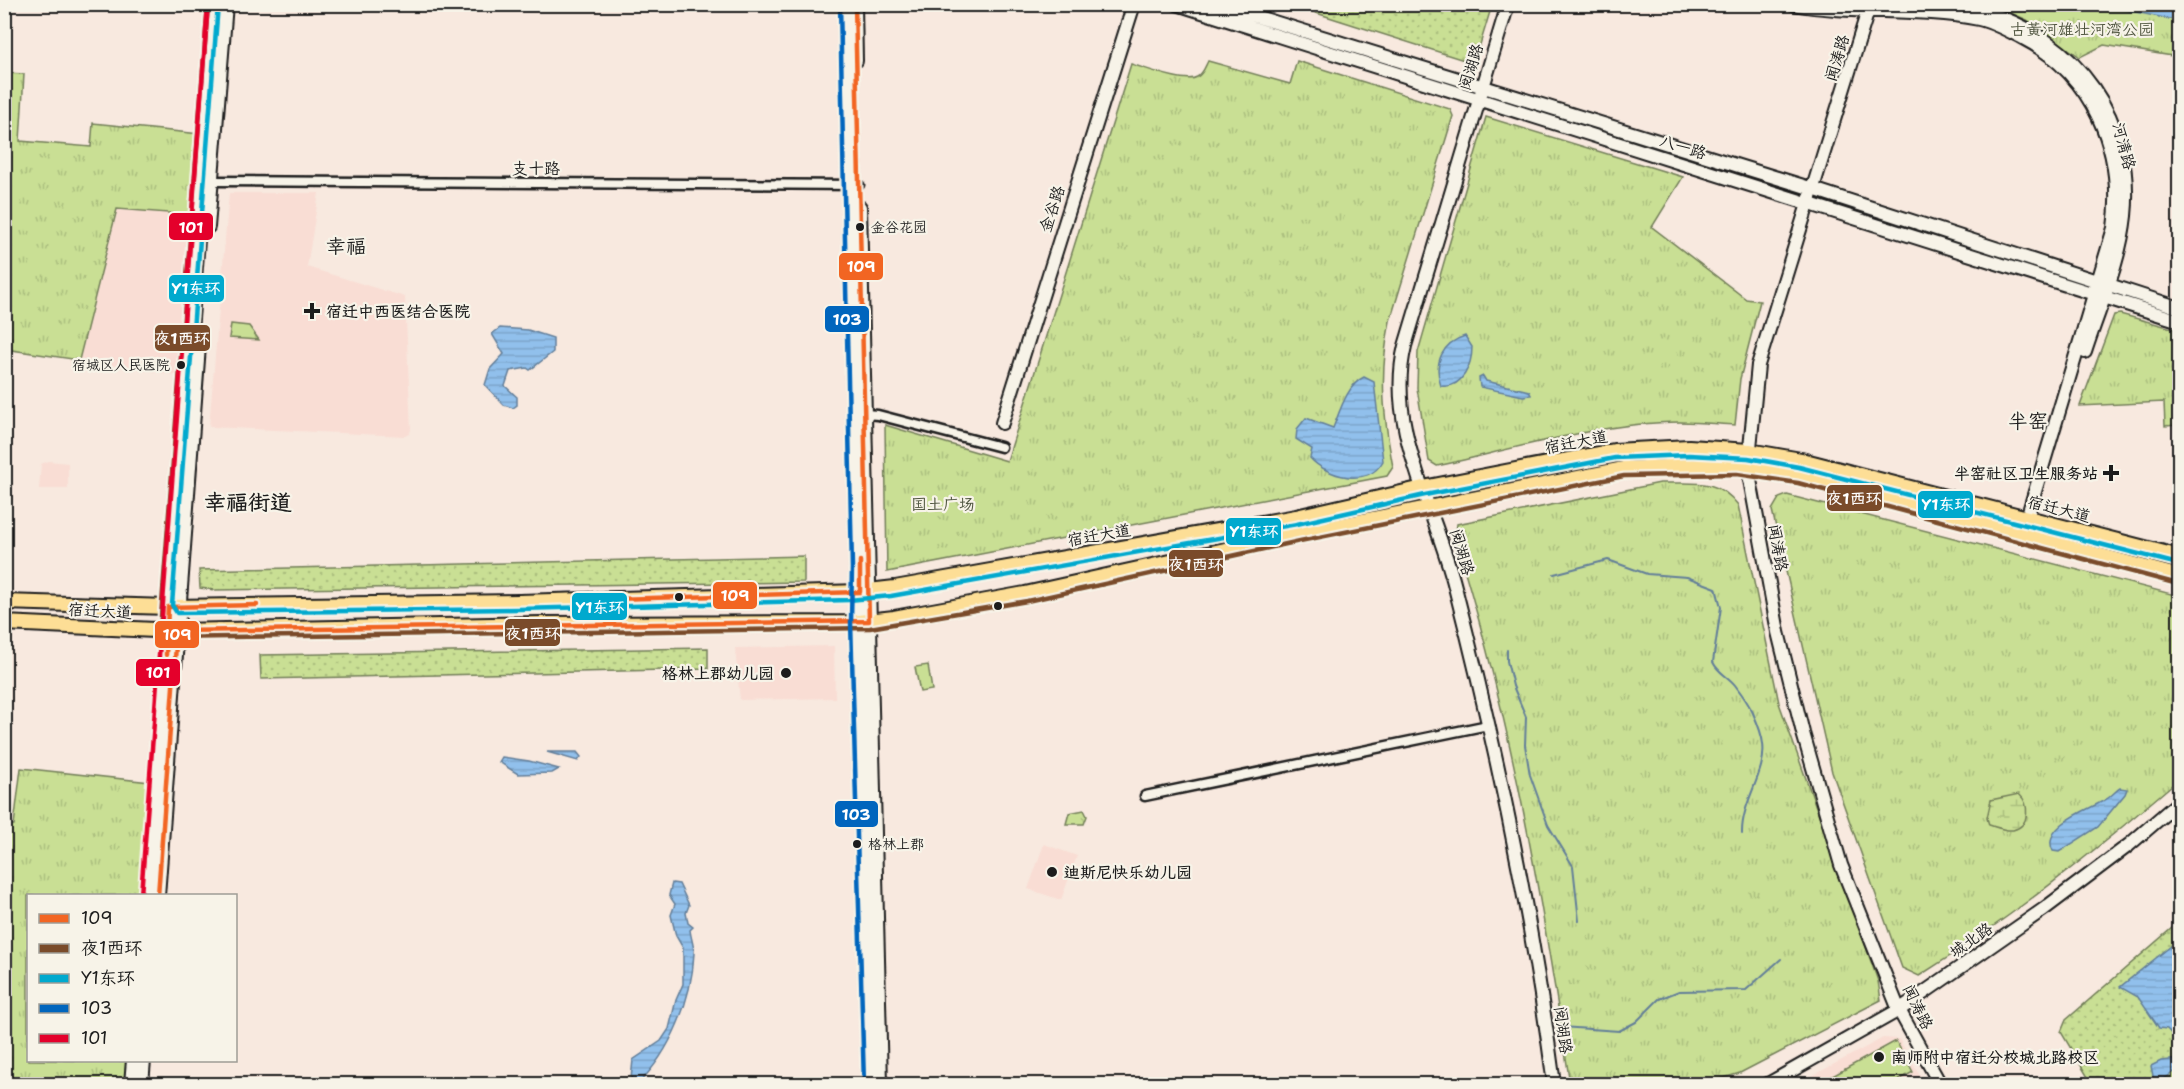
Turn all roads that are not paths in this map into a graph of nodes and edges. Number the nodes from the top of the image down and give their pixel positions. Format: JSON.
{"nodes":[{"id":1,"x":216,"y":4,"type":"edge"},
{"id":2,"x":226,"y":4,"type":"edge"},
{"id":3,"x":847,"y":4,"type":"edge"},
{"id":4,"x":855,"y":4,"type":"edge"},
{"id":5,"x":1134,"y":4,"type":"edge"},
{"id":6,"x":1177,"y":4,"type":"edge"},
{"id":7,"x":1216,"y":4,"type":"edge"},
{"id":8,"x":1508,"y":4,"type":"edge"},
{"id":9,"x":1792,"y":4,"type":"edge"},
{"id":10,"x":1899,"y":4,"type":"edge"},
{"id":11,"x":1869,"y":8,"type":"edge"},
{"id":12,"x":1482,"y":88,"type":"junction"},
{"id":13,"x":1478,"y":100,"type":"junction"},
{"id":14,"x":212,"y":181,"type":"junction"},
{"id":15,"x":855,"y":185,"type":"junction"},
{"id":16,"x":1813,"y":189,"type":"junction"},
{"id":17,"x":1809,"y":203,"type":"junction"},
{"id":18,"x":2103,"y":284,"type":"junction"},
{"id":19,"x":2099,"y":296,"type":"junction"},
{"id":20,"x":2180,"y":308,"type":"edge"},
{"id":21,"x":2180,"y":321,"type":"edge"},
{"id":22,"x":865,"y":414,"type":"junction"},
{"id":23,"x":1002,"y":423,"type":"dead end"},
{"id":24,"x":1002,"y":447,"type":"dead end"},
{"id":25,"x":1749,"y":451,"type":"junction"},
{"id":26,"x":1748,"y":469,"type":"junction"},
{"id":27,"x":1423,"y":488,"type":"junction"},
{"id":28,"x":1430,"y":507,"type":"junction"},
{"id":29,"x":2030,"y":519,"type":"junction"},
{"id":30,"x":2180,"y":557,"type":"edge"},
{"id":31,"x":2180,"y":577,"type":"edge"},
{"id":32,"x":864,"y":592,"type":"junction"},
{"id":33,"x":4,"y":602,"type":"edge"},
{"id":34,"x":173,"y":607,"type":"junction"},
{"id":35,"x":863,"y":622,"type":"junction"},
{"id":36,"x":4,"y":623,"type":"edge"},
{"id":37,"x":172,"y":631,"type":"junction"},
{"id":38,"x":1488,"y":725,"type":"junction"},
{"id":39,"x":1145,"y":796,"type":"dead end"},
{"id":40,"x":2180,"y":801,"type":"edge"},
{"id":41,"x":148,"y":894,"type":"edge"},
{"id":42,"x":158,"y":894,"type":"edge"},
{"id":43,"x":1899,"y":1010,"type":"junction"},
{"id":44,"x":133,"y":1062,"type":"edge"},
{"id":45,"x":144,"y":1062,"type":"edge"},
{"id":46,"x":131,"y":1084,"type":"edge"},
{"id":47,"x":142,"y":1084,"type":"edge"},
{"id":48,"x":872,"y":1084,"type":"edge"},
{"id":49,"x":880,"y":1084,"type":"edge"},
{"id":50,"x":1554,"y":1084,"type":"edge"},
{"id":51,"x":1768,"y":1084,"type":"edge"},
{"id":52,"x":1940,"y":1084,"type":"edge"}],
"edges":[{"from":1,"to":34,"type":"main road"},
{"from":2,"to":14,"type":"main road"},
{"from":3,"to":15,"type":"main road"},
{"from":4,"to":15,"type":"main road"},
{"from":5,"to":23,"type":"main road","name":"金谷路"},
{"from":6,"to":13,"type":"main road","name":"八一路"},
{"from":7,"to":12,"type":"main road","name":"八一路"},
{"from":8,"to":12,"type":"main road","name":"阅湖路"},
{"from":9,"to":11,"type":"main road","name":"河清路"},
{"from":10,"to":18,"type":"main road","name":"河清路"},
{"from":11,"to":16,"type":"main road","name":"闻涛路"},
{"from":11,"to":18,"type":"main road","name":"河清路"},
{"from":12,"to":13,"type":"main road","name":"阅湖路"},
{"from":12,"to":16,"type":"main road","name":"八一路"},
{"from":13,"to":17,"type":"main road","name":"八一路"},
{"from":13,"to":27,"type":"main road","name":"阅湖路"},
{"from":14,"to":15,"type":"street","name":"支十路"},
{"from":14,"to":34,"type":"main road"},
{"from":15,"to":22,"type":"main road"},
{"from":15,"to":32,"type":"main road"},
{"from":16,"to":17,"type":"main road","name":"闻涛路"},
{"from":16,"to":18,"type":"main road","name":"八一路"},
{"from":17,"to":19,"type":"main road","name":"八一路"},
{"from":17,"to":25,"type":"main road","name":"闻涛路"},
{"from":18,"to":19,"type":"main road","name":"河清路"},
{"from":18,"to":20,"type":"main road","name":"八一路"},
{"from":19,"to":21,"type":"main road","name":"八一路"},
{"from":19,"to":29,"type":"main road","name":"河清路"},
{"from":22,"to":24,"type":"street"},
{"from":22,"to":32,"type":"main road"},
{"from":25,"to":26,"type":"main road","name":"闻涛路"},
{"from":25,"to":27,"type":"main road","name":"宿迁大道"},
{"from":25,"to":29,"type":"main road","name":"宿迁大道"},
{"from":26,"to":28,"type":"main road","name":"宿迁大道"},
{"from":26,"to":31,"type":"main road","name":"宿迁大道"},
{"from":26,"to":43,"type":"main road","name":"闻涛路"},
{"from":27,"to":28,"type":"main road","name":"阅湖路"},
{"from":27,"to":32,"type":"main road","name":"宿迁大道"},
{"from":28,"to":35,"type":"main road","name":"宿迁大道"},
{"from":28,"to":38,"type":"main road","name":"阅湖路"},
{"from":29,"to":30,"type":"main road","name":"宿迁大道"},
{"from":32,"to":34,"type":"main road","name":"宿迁大道"},
{"from":32,"to":35,"type":"main road"},
{"from":33,"to":34,"type":"main road","name":"宿迁大道"},
{"from":34,"to":37,"type":"main road"},
{"from":35,"to":37,"type":"main road","name":"宿迁大道"},
{"from":35,"to":48,"type":"main road"},
{"from":35,"to":49,"type":"main road"},
{"from":36,"to":37,"type":"main road","name":"宿迁大道"},
{"from":37,"to":41,"type":"main road"},
{"from":37,"to":42,"type":"main road"},
{"from":38,"to":39,"type":"street"},
{"from":38,"to":50,"type":"main road","name":"阅湖路"},
{"from":40,"to":43,"type":"main road","name":"城北路"},
{"from":43,"to":51,"type":"main road","name":"城北路"},
{"from":43,"to":52,"type":"main road","name":"闻涛路"},
{"from":44,"to":46,"type":"main road"},
{"from":45,"to":47,"type":"main road"}]}
